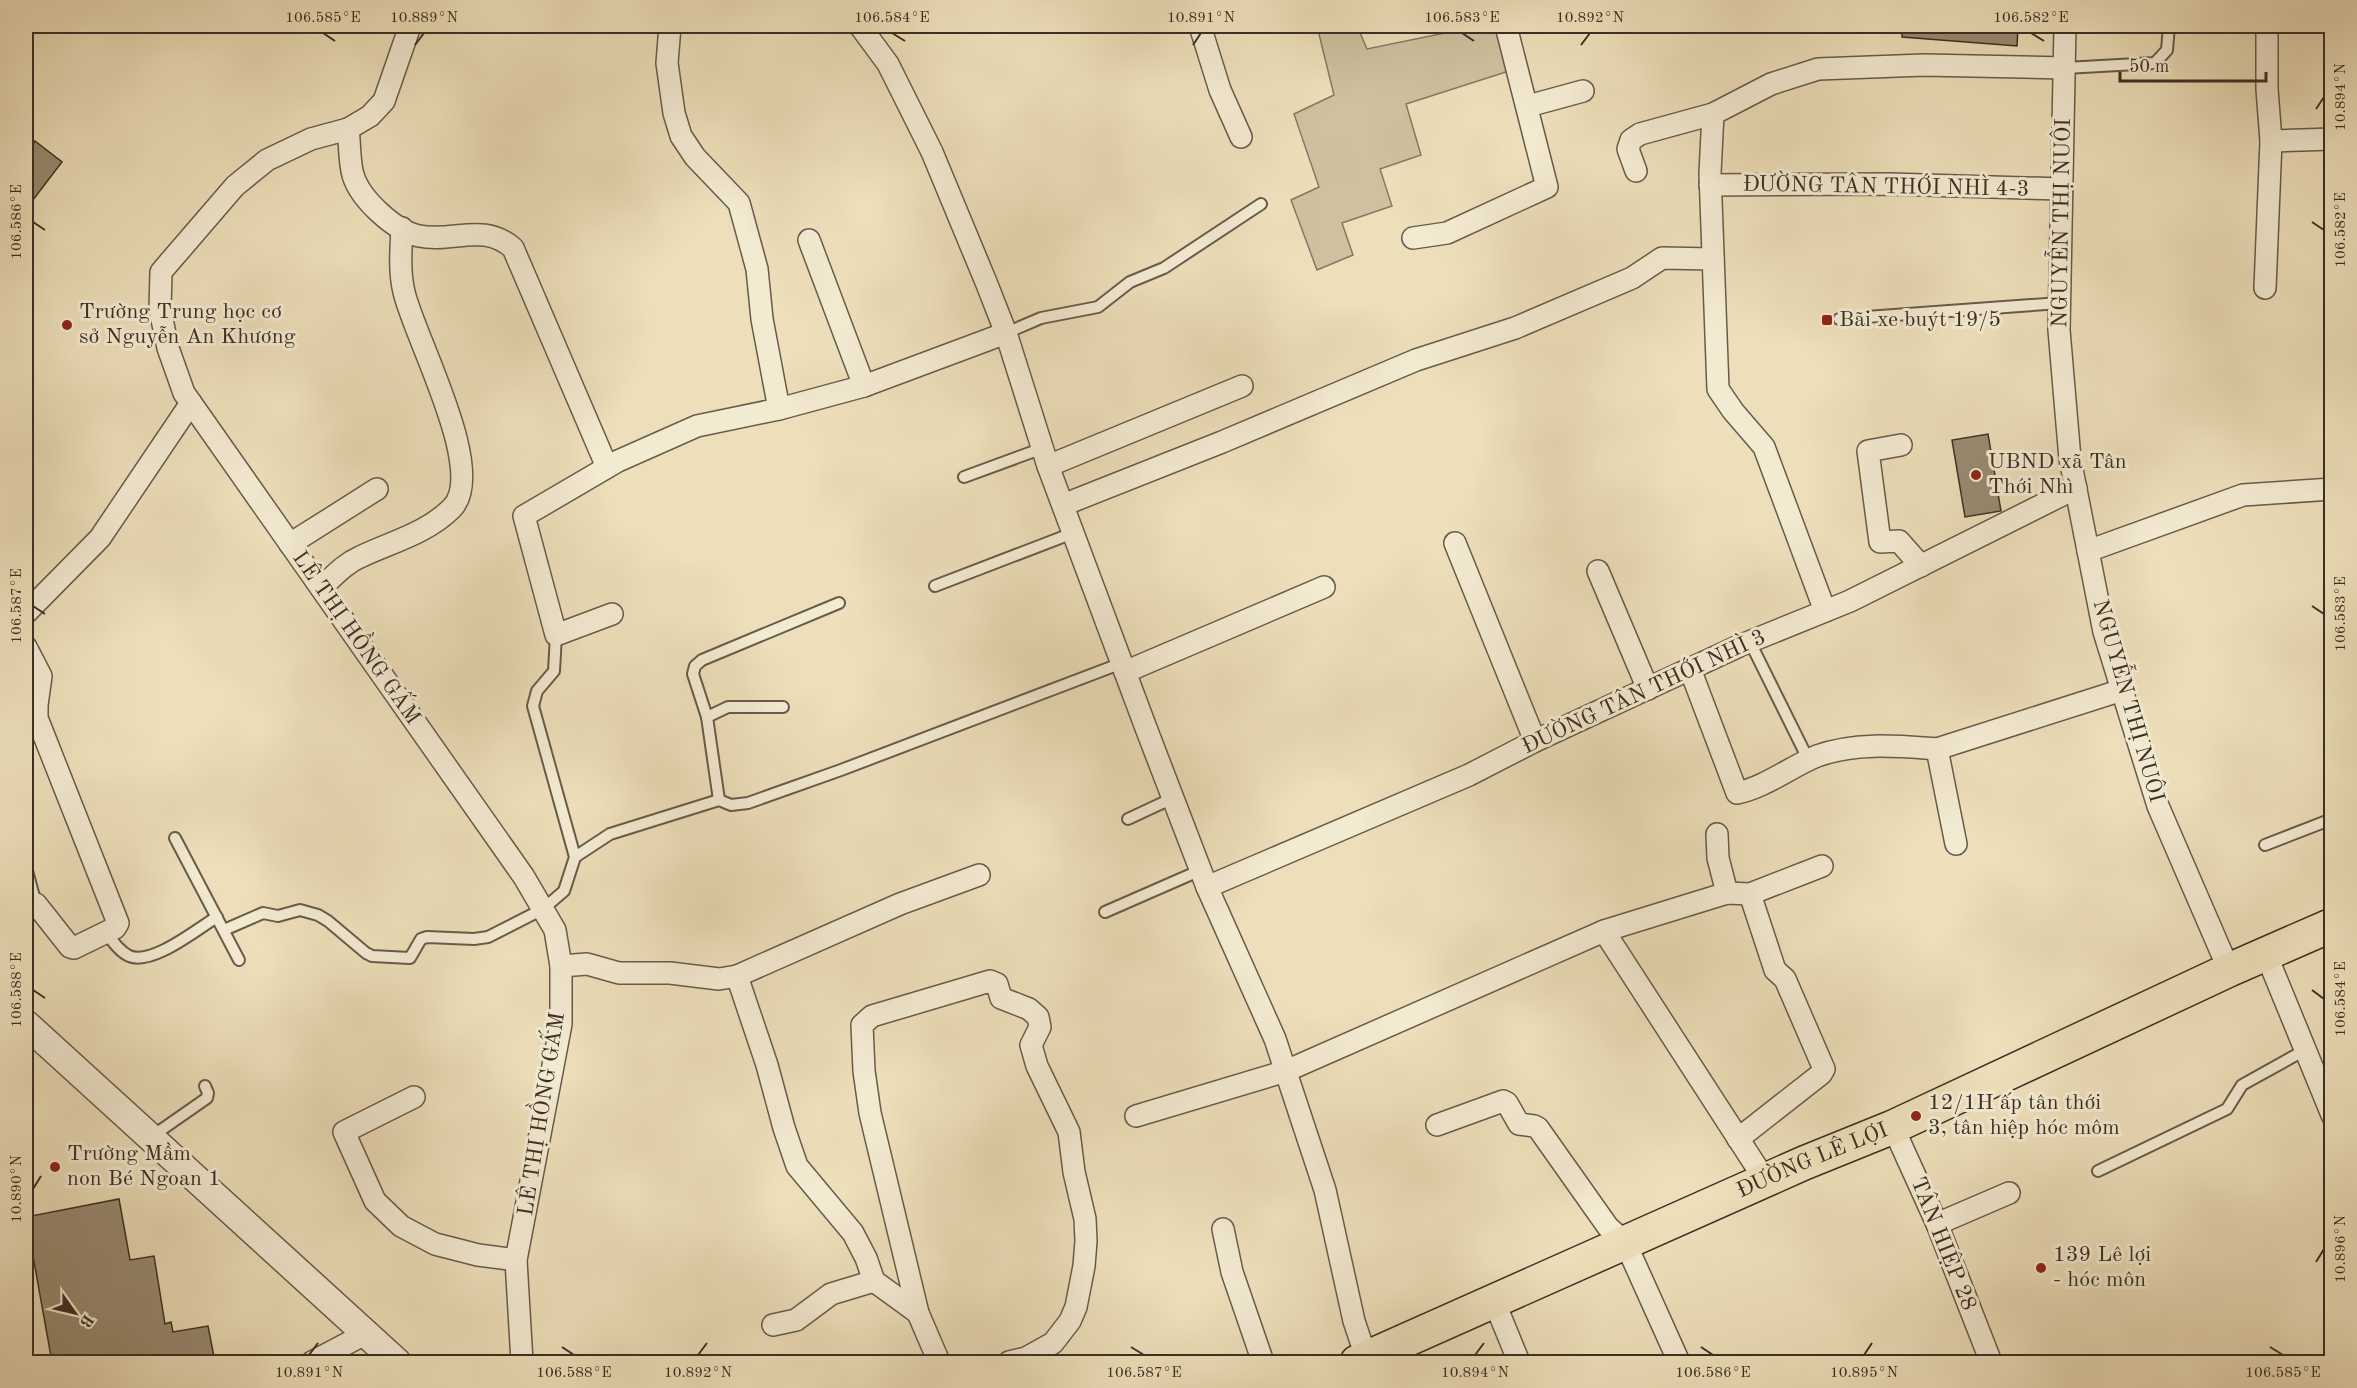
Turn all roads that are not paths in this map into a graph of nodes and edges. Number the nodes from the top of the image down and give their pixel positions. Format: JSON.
{"nodes":[{"id":1,"x":410,"y":26,"type":"edge"},
{"id":2,"x":669,"y":26,"type":"edge"},
{"id":3,"x":860,"y":26,"type":"edge"},
{"id":4,"x":1200,"y":26,"type":"edge"},
{"id":5,"x":1506,"y":26,"type":"edge"},
{"id":6,"x":2066,"y":26,"type":"edge"},
{"id":7,"x":2169,"y":26,"type":"edge"},
{"id":8,"x":2267,"y":26,"type":"edge"},
{"id":9,"x":2065,"y":68,"type":"junction"},
{"id":10,"x":1584,"y":91,"type":"dead end"},
{"id":11,"x":1528,"y":106,"type":"junction"},
{"id":12,"x":1713,"y":114,"type":"junction"},
{"id":13,"x":348,"y":129,"type":"junction"},
{"id":14,"x":1241,"y":137,"type":"dead end"},
{"id":15,"x":2331,"y":139,"type":"edge"},
{"id":16,"x":2271,"y":141,"type":"junction"},
{"id":17,"x":1636,"y":171,"type":"dead end"},
{"id":18,"x":1710,"y":185,"type":"junction"},
{"id":19,"x":2062,"y":189,"type":"junction"},
{"id":20,"x":1261,"y":204,"type":"dead end"},
{"id":21,"x":402,"y":228,"type":"junction"},
{"id":22,"x":1413,"y":238,"type":"dead end"},
{"id":23,"x":809,"y":240,"type":"dead end"},
{"id":24,"x":1713,"y":259,"type":"junction"},
{"id":25,"x":2265,"y":288,"type":"dead end"},
{"id":26,"x":2060,"y":303,"type":"junction"},
{"id":27,"x":1839,"y":319,"type":"dead end"},
{"id":28,"x":1006,"y":333,"type":"junction"},
{"id":29,"x":864,"y":386,"type":"junction"},
{"id":30,"x":1242,"y":386,"type":"dead end"},
{"id":31,"x":191,"y":403,"type":"junction"},
{"id":32,"x":779,"y":409,"type":"junction"},
{"id":33,"x":1901,"y":445,"type":"dead end"},
{"id":34,"x":1045,"y":457,"type":"junction"},
{"id":35,"x":608,"y":467,"type":"junction"},
{"id":36,"x":964,"y":477,"type":"dead end"},
{"id":37,"x":2076,"y":488,"type":"junction"},
{"id":38,"x":377,"y":489,"type":"dead end"},
{"id":39,"x":2331,"y":489,"type":"edge"},
{"id":40,"x":1063,"y":505,"type":"junction"},
{"id":41,"x":1073,"y":533,"type":"junction"},
{"id":42,"x":1455,"y":543,"type":"dead end"},
{"id":43,"x":290,"y":544,"type":"junction"},
{"id":44,"x":2088,"y":551,"type":"junction"},
{"id":45,"x":1921,"y":566,"type":"junction"},
{"id":46,"x":1598,"y":571,"type":"dead end"},
{"id":47,"x":934,"y":586,"type":"dead end"},
{"id":48,"x":1324,"y":586,"type":"dead end"},
{"id":49,"x":321,"y":588,"type":"junction"},
{"id":50,"x":839,"y":603,"type":"dead end"},
{"id":51,"x":1826,"y":611,"type":"junction"},
{"id":52,"x":26,"y":613,"type":"edge"},
{"id":53,"x":612,"y":614,"type":"dead end"},
{"id":54,"x":556,"y":635,"type":"junction"},
{"id":55,"x":1750,"y":642,"type":"junction"},
{"id":56,"x":26,"y":647,"type":"edge"},
{"id":57,"x":1123,"y":668,"type":"junction"},
{"id":58,"x":1690,"y":669,"type":"junction"},
{"id":59,"x":1648,"y":689,"type":"junction"},
{"id":60,"x":2122,"y":690,"type":"junction"},
{"id":61,"x":783,"y":706,"type":"dead end"},
{"id":62,"x":707,"y":717,"type":"junction"},
{"id":63,"x":1535,"y":741,"type":"junction"},
{"id":64,"x":1937,"y":749,"type":"junction"},
{"id":65,"x":1809,"y":761,"type":"junction"},
{"id":66,"x":1173,"y":798,"type":"junction"},
{"id":67,"x":719,"y":800,"type":"junction"},
{"id":68,"x":1128,"y":819,"type":"dead end"},
{"id":69,"x":2331,"y":819,"type":"edge"},
{"id":70,"x":1717,"y":834,"type":"dead end"},
{"id":71,"x":175,"y":838,"type":"dead end"},
{"id":72,"x":1956,"y":844,"type":"dead end"},
{"id":73,"x":2265,"y":845,"type":"dead end"},
{"id":74,"x":575,"y":857,"type":"junction"},
{"id":75,"x":1822,"y":866,"type":"dead end"},
{"id":76,"x":26,"y":867,"type":"edge"},
{"id":77,"x":979,"y":875,"type":"dead end"},
{"id":78,"x":1204,"y":879,"type":"junction"},
{"id":79,"x":1727,"y":893,"type":"junction"},
{"id":80,"x":1750,"y":894,"type":"junction"},
{"id":81,"x":31,"y":906,"type":"edge"},
{"id":82,"x":543,"y":909,"type":"junction"},
{"id":83,"x":1106,"y":912,"type":"dead end"},
{"id":84,"x":217,"y":916,"type":"junction"},
{"id":85,"x":2331,"y":925,"type":"edge"},
{"id":86,"x":224,"y":930,"type":"junction"},
{"id":87,"x":1605,"y":931,"type":"junction"},
{"id":88,"x":106,"y":932,"type":"junction"},
{"id":89,"x":2266,"y":954,"type":"junction"},
{"id":90,"x":239,"y":960,"type":"dead end"},
{"id":91,"x":561,"y":966,"type":"junction"},
{"id":92,"x":2229,"y":970,"type":"junction"},
{"id":93,"x":737,"y":976,"type":"junction"},
{"id":94,"x":26,"y":1024,"type":"edge"},
{"id":95,"x":2305,"y":1050,"type":"junction"},
{"id":96,"x":1286,"y":1071,"type":"junction"},
{"id":97,"x":205,"y":1086,"type":"dead end"},
{"id":98,"x":414,"y":1097,"type":"dead end"},
{"id":99,"x":2331,"y":1115,"type":"edge"},
{"id":100,"x":1136,"y":1116,"type":"dead end"},
{"id":101,"x":1437,"y":1125,"type":"dead end"},
{"id":102,"x":1893,"y":1127,"type":"junction"},
{"id":103,"x":150,"y":1137,"type":"junction"},
{"id":104,"x":1738,"y":1139,"type":"junction"},
{"id":105,"x":2098,"y":1171,"type":"dead end"},
{"id":106,"x":1764,"y":1180,"type":"junction"},
{"id":107,"x":2009,"y":1193,"type":"dead end"},
{"id":108,"x":1937,"y":1224,"type":"junction"},
{"id":109,"x":1223,"y":1229,"type":"dead end"},
{"id":110,"x":1625,"y":1242,"type":"junction"},
{"id":111,"x":516,"y":1260,"type":"junction"},
{"id":112,"x":874,"y":1281,"type":"junction"},
{"id":113,"x":1494,"y":1300,"type":"junction"},
{"id":114,"x":918,"y":1313,"type":"junction"},
{"id":115,"x":773,"y":1325,"type":"dead end"},
{"id":116,"x":364,"y":1334,"type":"junction"},
{"id":117,"x":1361,"y":1360,"type":"edge"},
{"id":118,"x":312,"y":1362,"type":"edge"},
{"id":119,"x":397,"y":1362,"type":"edge"},
{"id":120,"x":522,"y":1362,"type":"edge"},
{"id":121,"x":939,"y":1362,"type":"edge"},
{"id":122,"x":1009,"y":1362,"type":"edge"},
{"id":123,"x":1263,"y":1362,"type":"edge"},
{"id":124,"x":1519,"y":1362,"type":"edge"},
{"id":125,"x":1679,"y":1362,"type":"edge"},
{"id":126,"x":1991,"y":1362,"type":"edge"}],
"edges":[{"from":1,"to":13,"type":"street","name":"LÊ THỊ HỒNG GẤM"},
{"from":2,"to":32,"type":"street"},
{"from":3,"to":28,"type":"street"},
{"from":4,"to":14,"type":"street"},
{"from":5,"to":11,"type":"street"},
{"from":6,"to":9,"type":"street","name":"NGUYỄN THỊ NUÔI"},
{"from":7,"to":9,"type":"lane"},
{"from":8,"to":16,"type":"street"},
{"from":9,"to":12,"type":"street"},
{"from":9,"to":19,"type":"street","name":"NGUYỄN THỊ NUÔI"},
{"from":10,"to":11,"type":"street"},
{"from":11,"to":22,"type":"street"},
{"from":12,"to":17,"type":"street"},
{"from":12,"to":18,"type":"street"},
{"from":13,"to":21,"type":"street"},
{"from":13,"to":31,"type":"street","name":"LÊ THỊ HỒNG GẤM"},
{"from":15,"to":16,"type":"street"},
{"from":16,"to":25,"type":"street"},
{"from":18,"to":19,"type":"street","name":"ĐƯỜNG TÂN THỚI NHÌ 4-3"},
{"from":18,"to":24,"type":"street"},
{"from":19,"to":26,"type":"street","name":"NGUYỄN THỊ NUÔI"},
{"from":20,"to":28,"type":"lane"},
{"from":21,"to":35,"type":"street"},
{"from":21,"to":49,"type":"street"},
{"from":23,"to":29,"type":"street"},
{"from":24,"to":40,"type":"street"},
{"from":24,"to":51,"type":"street"},
{"from":26,"to":27,"type":"lane"},
{"from":26,"to":37,"type":"street","name":"NGUYỄN THỊ NUÔI"},
{"from":28,"to":29,"type":"street"},
{"from":28,"to":34,"type":"street"},
{"from":29,"to":32,"type":"street"},
{"from":30,"to":34,"type":"street"},
{"from":31,"to":43,"type":"street","name":"LÊ THỊ HỒNG GẤM"},
{"from":31,"to":52,"type":"street"},
{"from":32,"to":35,"type":"street"},
{"from":33,"to":45,"type":"street"},
{"from":34,"to":36,"type":"lane"},
{"from":34,"to":40,"type":"street"},
{"from":35,"to":54,"type":"street"},
{"from":37,"to":44,"type":"street","name":"NGUYỄN THỊ NUÔI"},
{"from":37,"to":45,"type":"street","name":"ĐƯỜNG TÂN THỚI NHÌ 3"},
{"from":38,"to":43,"type":"street"},
{"from":39,"to":44,"type":"street"},
{"from":40,"to":41,"type":"street"},
{"from":41,"to":47,"type":"lane"},
{"from":41,"to":57,"type":"street"},
{"from":42,"to":63,"type":"street"},
{"from":43,"to":49,"type":"street","name":"LÊ THỊ HỒNG GẤM"},
{"from":44,"to":60,"type":"street","name":"NGUYỄN THỊ NUÔI"},
{"from":45,"to":51,"type":"street","name":"ĐƯỜNG TÂN THỚI NHÌ 3"},
{"from":46,"to":59,"type":"street"},
{"from":48,"to":57,"type":"street"},
{"from":49,"to":82,"type":"street","name":"LÊ THỊ HỒNG GẤM"},
{"from":50,"to":62,"type":"lane"},
{"from":51,"to":55,"type":"street","name":"ĐƯỜNG TÂN THỚI NHÌ 3"},
{"from":53,"to":54,"type":"street"},
{"from":54,"to":74,"type":"lane"},
{"from":55,"to":58,"type":"street","name":"ĐƯỜNG TÂN THỚI NHÌ 3"},
{"from":55,"to":65,"type":"lane"},
{"from":56,"to":88,"type":"street"},
{"from":57,"to":66,"type":"street"},
{"from":57,"to":67,"type":"lane"},
{"from":58,"to":59,"type":"street","name":"ĐƯỜNG TÂN THỚI NHÌ 3"},
{"from":58,"to":65,"type":"street"},
{"from":59,"to":63,"type":"street","name":"ĐƯỜNG TÂN THỚI NHÌ 3"},
{"from":60,"to":64,"type":"street"},
{"from":60,"to":92,"type":"street","name":"NGUYỄN THỊ NUÔI"},
{"from":61,"to":62,"type":"lane"},
{"from":62,"to":67,"type":"lane"},
{"from":63,"to":78,"type":"street","name":"ĐƯỜNG TÂN THỚI NHÌ 3"},
{"from":64,"to":65,"type":"street"},
{"from":64,"to":72,"type":"street"},
{"from":66,"to":68,"type":"lane"},
{"from":66,"to":78,"type":"street"},
{"from":67,"to":74,"type":"lane"},
{"from":69,"to":73,"type":"lane"},
{"from":70,"to":79,"type":"street"},
{"from":71,"to":84,"type":"lane"},
{"from":74,"to":82,"type":"lane"},
{"from":75,"to":80,"type":"street"},
{"from":76,"to":81,"type":"lane"},
{"from":77,"to":93,"type":"street"},
{"from":78,"to":83,"type":"lane"},
{"from":78,"to":96,"type":"street"},
{"from":79,"to":80,"type":"street"},
{"from":79,"to":87,"type":"street"},
{"from":80,"to":104,"type":"street"},
{"from":81,"to":88,"type":"street"},
{"from":82,"to":86,"type":"lane"},
{"from":82,"to":91,"type":"street","name":"LÊ THỊ HỒNG GẤM"},
{"from":84,"to":86,"type":"lane"},
{"from":84,"to":88,"type":"lane"},
{"from":85,"to":89,"type":"main road","name":"ĐƯỜNG LÊ LỢI"},
{"from":86,"to":90,"type":"lane"},
{"from":87,"to":96,"type":"street"},
{"from":87,"to":104,"type":"street"},
{"from":89,"to":92,"type":"main road","name":"ĐƯỜNG LÊ LỢI"},
{"from":89,"to":95,"type":"street"},
{"from":91,"to":93,"type":"street"},
{"from":91,"to":111,"type":"street","name":"LÊ THỊ HỒNG GẤM"},
{"from":92,"to":102,"type":"main road","name":"ĐƯỜNG LÊ LỢI"},
{"from":93,"to":112,"type":"street"},
{"from":94,"to":103,"type":"street"},
{"from":95,"to":99,"type":"street"},
{"from":95,"to":105,"type":"lane"},
{"from":96,"to":100,"type":"street"},
{"from":96,"to":117,"type":"street"},
{"from":97,"to":103,"type":"lane"},
{"from":98,"to":111,"type":"street"},
{"from":101,"to":110,"type":"street"},
{"from":102,"to":106,"type":"main road","name":"ĐƯỜNG LÊ LỢI"},
{"from":102,"to":108,"type":"street","name":"TÂN HIỆP 28"},
{"from":103,"to":116,"type":"street"},
{"from":104,"to":106,"type":"street"},
{"from":106,"to":110,"type":"main road","name":"ĐƯỜNG LÊ LỢI"},
{"from":107,"to":108,"type":"street"},
{"from":108,"to":126,"type":"street","name":"TÂN HIỆP 28"},
{"from":109,"to":123,"type":"street"},
{"from":110,"to":113,"type":"main road","name":"ĐƯỜNG LÊ LỢI"},
{"from":110,"to":125,"type":"street"},
{"from":111,"to":120,"type":"street","name":"LÊ THỊ HỒNG GẤM"},
{"from":112,"to":114,"type":"street"},
{"from":112,"to":115,"type":"street"},
{"from":113,"to":117,"type":"main road","name":"ĐƯỜNG LÊ LỢI"},
{"from":113,"to":124,"type":"street"},
{"from":114,"to":121,"type":"street"},
{"from":114,"to":122,"type":"street"},
{"from":116,"to":118,"type":"street"},
{"from":116,"to":119,"type":"street"}]}
